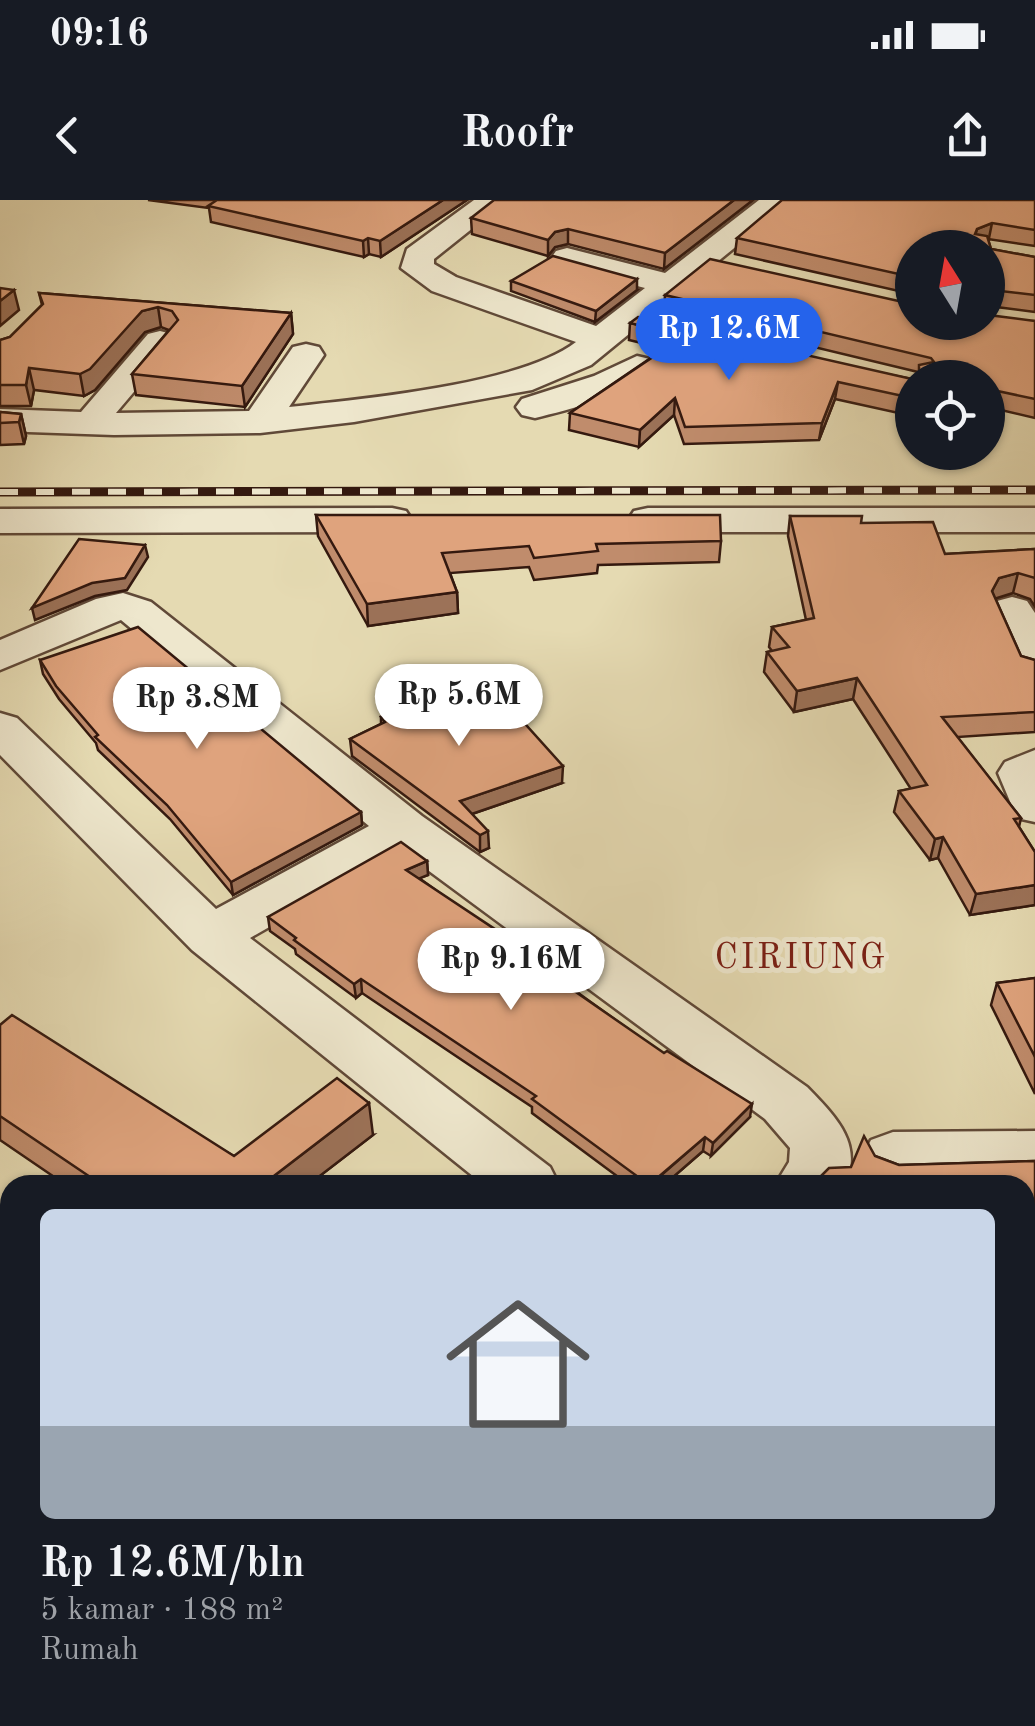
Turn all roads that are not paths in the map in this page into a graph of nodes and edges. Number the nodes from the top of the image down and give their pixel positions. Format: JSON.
{"nodes":[{"id":1,"x":492,"y":200,"type":"edge"},
{"id":2,"x":778,"y":200,"type":"edge"},
{"id":3,"x":566,"y":258,"type":"edge"},
{"id":4,"x":702,"y":260,"type":"junction"},
{"id":5,"x":750,"y":271,"type":"edge"},
{"id":6,"x":670,"y":284,"type":"junction"},
{"id":7,"x":601,"y":339,"type":"junction"},
{"id":8,"x":160,"y":341,"type":"edge"},
{"id":9,"x":306,"y":355,"type":"dead end"},
{"id":10,"x":638,"y":367,"type":"edge"},
{"id":11,"x":434,"y":398,"type":"junction"},
{"id":12,"x":0,"y":403,"type":"edge"},
{"id":13,"x":106,"y":417,"type":"junction"},
{"id":14,"x":0,"y":420,"type":"edge"},
{"id":15,"x":260,"y":422,"type":"junction"},
{"id":16,"x":0,"y":520,"type":"edge"},
{"id":17,"x":438,"y":520,"type":"edge"},
{"id":18,"x":617,"y":520,"type":"edge"},
{"id":19,"x":1035,"y":520,"type":"edge"},
{"id":20,"x":1012,"y":610,"type":"dead end"},
{"id":21,"x":0,"y":656,"type":"edge"},
{"id":22,"x":1035,"y":665,"type":"edge"},
{"id":23,"x":0,"y":728,"type":"edge"},
{"id":24,"x":1035,"y":765,"type":"edge"},
{"id":25,"x":1035,"y":806,"type":"edge"},
{"id":26,"x":404,"y":828,"type":"junction"},
{"id":27,"x":211,"y":936,"type":"junction"},
{"id":28,"x":1035,"y":1155,"type":"edge"},
{"id":29,"x":893,"y":1157,"type":"dead end"},
{"id":30,"x":515,"y":1175,"type":"edge"},
{"id":31,"x":817,"y":1175,"type":"edge"}],
"edges":[{"from":1,"to":7,"type":"street"},
{"from":2,"to":4,"type":"street"},
{"from":3,"to":6,"type":"street"},
{"from":4,"to":5,"type":"street"},
{"from":4,"to":6,"type":"street"},
{"from":6,"to":7,"type":"street"},
{"from":7,"to":11,"type":"street"},
{"from":8,"to":13,"type":"street"},
{"from":9,"to":15,"type":"street"},
{"from":10,"to":11,"type":"street"},
{"from":11,"to":15,"type":"street"},
{"from":12,"to":13,"type":"street"},
{"from":13,"to":14,"type":"street"},
{"from":13,"to":15,"type":"street"},
{"from":16,"to":17,"type":"street"},
{"from":18,"to":19,"type":"street"},
{"from":20,"to":22,"type":"street"},
{"from":21,"to":26,"type":"street"},
{"from":23,"to":27,"type":"street"},
{"from":24,"to":25,"type":"street"},
{"from":26,"to":27,"type":"street"},
{"from":26,"to":31,"type":"street"},
{"from":27,"to":30,"type":"street"},
{"from":28,"to":29,"type":"street"}]}
